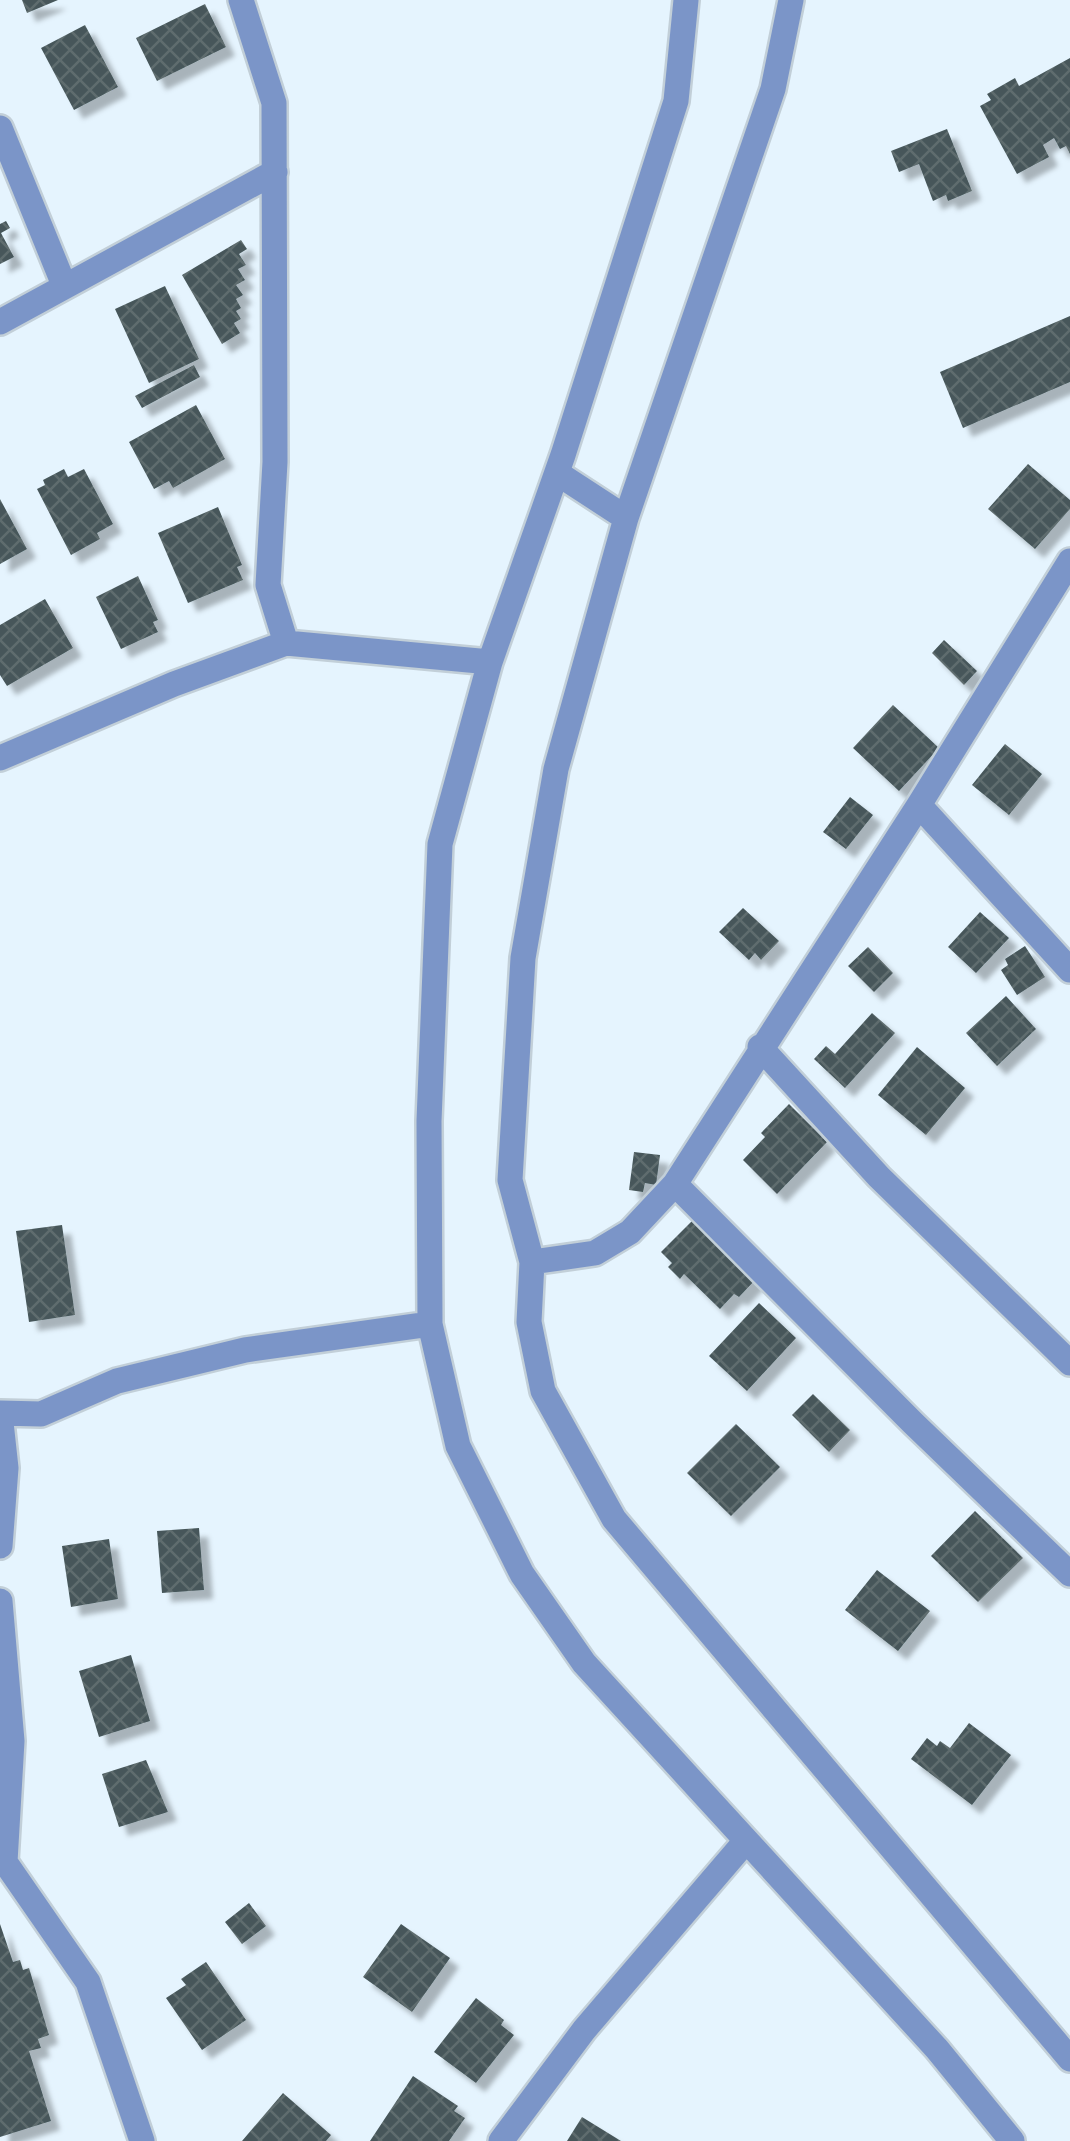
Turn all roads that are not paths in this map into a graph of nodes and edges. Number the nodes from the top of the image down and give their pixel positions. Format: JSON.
{"nodes":[{"id":1,"x":242,"y":0,"type":"edge"},
{"id":2,"x":686,"y":0,"type":"edge"},
{"id":3,"x":790,"y":0,"type":"edge"},
{"id":4,"x":0,"y":128,"type":"edge"},
{"id":5,"x":274,"y":172,"type":"junction"},
{"id":6,"x":64,"y":285,"type":"junction"},
{"id":7,"x":0,"y":322,"type":"edge"},
{"id":8,"x":557,"y":472,"type":"junction"},
{"id":9,"x":626,"y":518,"type":"junction"},
{"id":10,"x":1070,"y":561,"type":"edge"},
{"id":11,"x":286,"y":644,"type":"junction"},
{"id":12,"x":490,"y":662,"type":"junction"},
{"id":13,"x":0,"y":758,"type":"edge"},
{"id":14,"x":919,"y":805,"type":"junction"},
{"id":15,"x":1070,"y":970,"type":"edge"},
{"id":16,"x":760,"y":1047,"type":"junction"},
{"id":17,"x":675,"y":1184,"type":"junction"},
{"id":18,"x":532,"y":1262,"type":"junction"},
{"id":19,"x":430,"y":1324,"type":"junction"},
{"id":20,"x":1070,"y":1362,"type":"edge"},
{"id":21,"x":0,"y":1413,"type":"edge"},
{"id":22,"x":0,"y":1546,"type":"edge"},
{"id":23,"x":1070,"y":1574,"type":"edge"},
{"id":24,"x":0,"y":1601,"type":"edge"},
{"id":25,"x":745,"y":1842,"type":"junction"},
{"id":26,"x":2,"y":1862,"type":"edge"},
{"id":27,"x":1070,"y":2060,"type":"edge"},
{"id":28,"x":142,"y":2141,"type":"edge"},
{"id":29,"x":500,"y":2141,"type":"edge"},
{"id":30,"x":1012,"y":2141,"type":"edge"}],
"edges":[{"from":1,"to":5,"type":"street"},
{"from":2,"to":8,"type":"street"},
{"from":3,"to":9,"type":"street"},
{"from":4,"to":6,"type":"street"},
{"from":5,"to":6,"type":"street"},
{"from":5,"to":11,"type":"street"},
{"from":6,"to":7,"type":"street"},
{"from":8,"to":9,"type":"street"},
{"from":8,"to":12,"type":"street"},
{"from":9,"to":18,"type":"street"},
{"from":10,"to":14,"type":"street"},
{"from":11,"to":12,"type":"street"},
{"from":11,"to":13,"type":"street"},
{"from":12,"to":19,"type":"street"},
{"from":14,"to":15,"type":"street"},
{"from":14,"to":16,"type":"street"},
{"from":16,"to":17,"type":"street"},
{"from":16,"to":20,"type":"street"},
{"from":17,"to":18,"type":"street"},
{"from":17,"to":23,"type":"street"},
{"from":18,"to":27,"type":"street"},
{"from":19,"to":21,"type":"street"},
{"from":19,"to":25,"type":"street"},
{"from":21,"to":22,"type":"street"},
{"from":24,"to":26,"type":"street"},
{"from":25,"to":29,"type":"street"},
{"from":25,"to":30,"type":"street"},
{"from":26,"to":28,"type":"street"}]}
